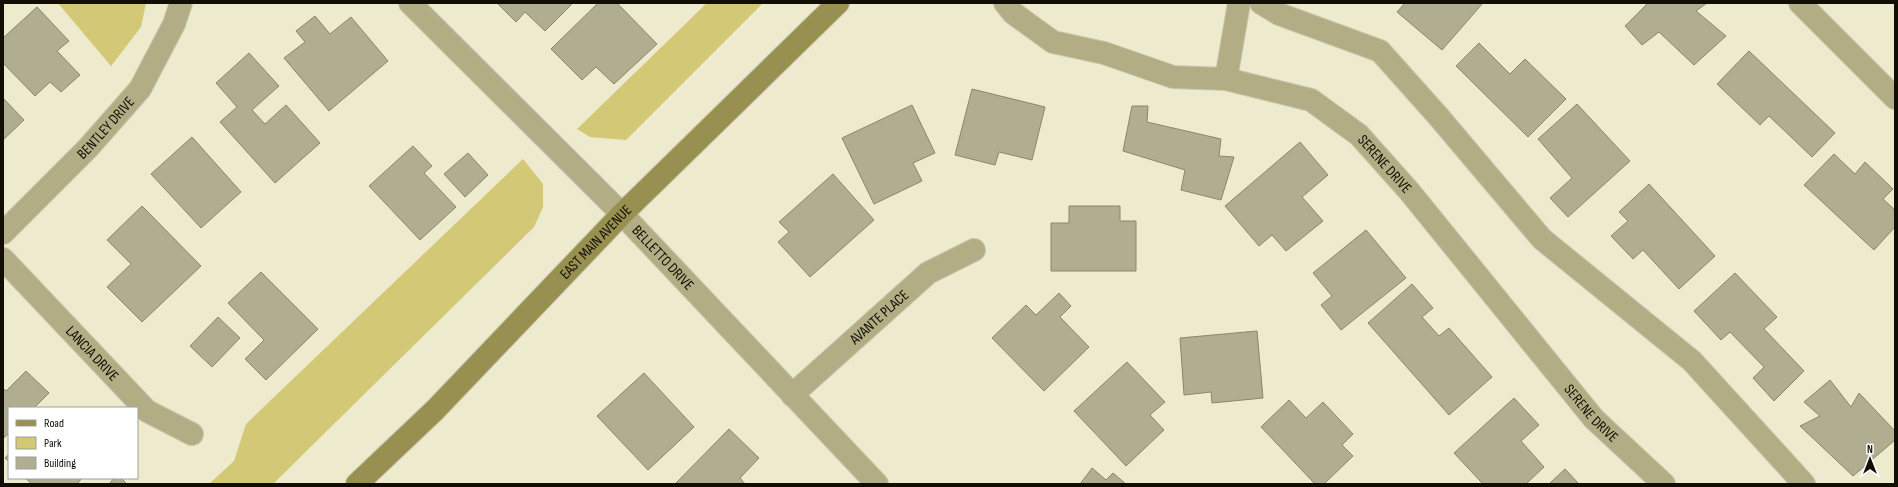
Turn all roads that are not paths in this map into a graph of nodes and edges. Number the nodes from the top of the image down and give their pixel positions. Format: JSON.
{"nodes":[{"id":1,"x":181,"y":3,"type":"edge"},
{"id":2,"x":410,"y":3,"type":"edge"},
{"id":3,"x":838,"y":3,"type":"edge"},
{"id":4,"x":1005,"y":3,"type":"edge"},
{"id":5,"x":1239,"y":3,"type":"edge"},
{"id":6,"x":1261,"y":3,"type":"edge"},
{"id":7,"x":1800,"y":3,"type":"edge"},
{"id":8,"x":1226,"y":79,"type":"junction"},
{"id":9,"x":1895,"y":98,"type":"edge"},
{"id":10,"x":622,"y":214,"type":"junction"},
{"id":11,"x":3,"y":232,"type":"edge"},
{"id":12,"x":974,"y":250,"type":"dead end"},
{"id":13,"x":3,"y":259,"type":"edge"},
{"id":14,"x":792,"y":395,"type":"junction"},
{"id":15,"x":192,"y":434,"type":"dead end"},
{"id":16,"x":357,"y":484,"type":"edge"},
{"id":17,"x":877,"y":484,"type":"edge"},
{"id":18,"x":1664,"y":484,"type":"edge"},
{"id":19,"x":1804,"y":484,"type":"edge"}],
"edges":[{"from":1,"to":11,"type":"street","name":"BENTLEY DRIVE"},
{"from":2,"to":10,"type":"street","name":"BELLETTO DRIVE"},
{"from":3,"to":10,"type":"main road","name":"EAST MAIN AVENUE"},
{"from":4,"to":8,"type":"street","name":"SERENE DRIVE"},
{"from":5,"to":8,"type":"street"},
{"from":6,"to":19,"type":"street"},
{"from":7,"to":9,"type":"street"},
{"from":8,"to":18,"type":"street","name":"SERENE DRIVE"},
{"from":10,"to":14,"type":"street","name":"BELLETTO DRIVE"},
{"from":10,"to":16,"type":"main road","name":"EAST MAIN AVENUE"},
{"from":12,"to":14,"type":"street","name":"AVANTE PLACE"},
{"from":13,"to":15,"type":"street","name":"LANCIA DRIVE"},
{"from":14,"to":17,"type":"street","name":"BELLETTO DRIVE"}]}
